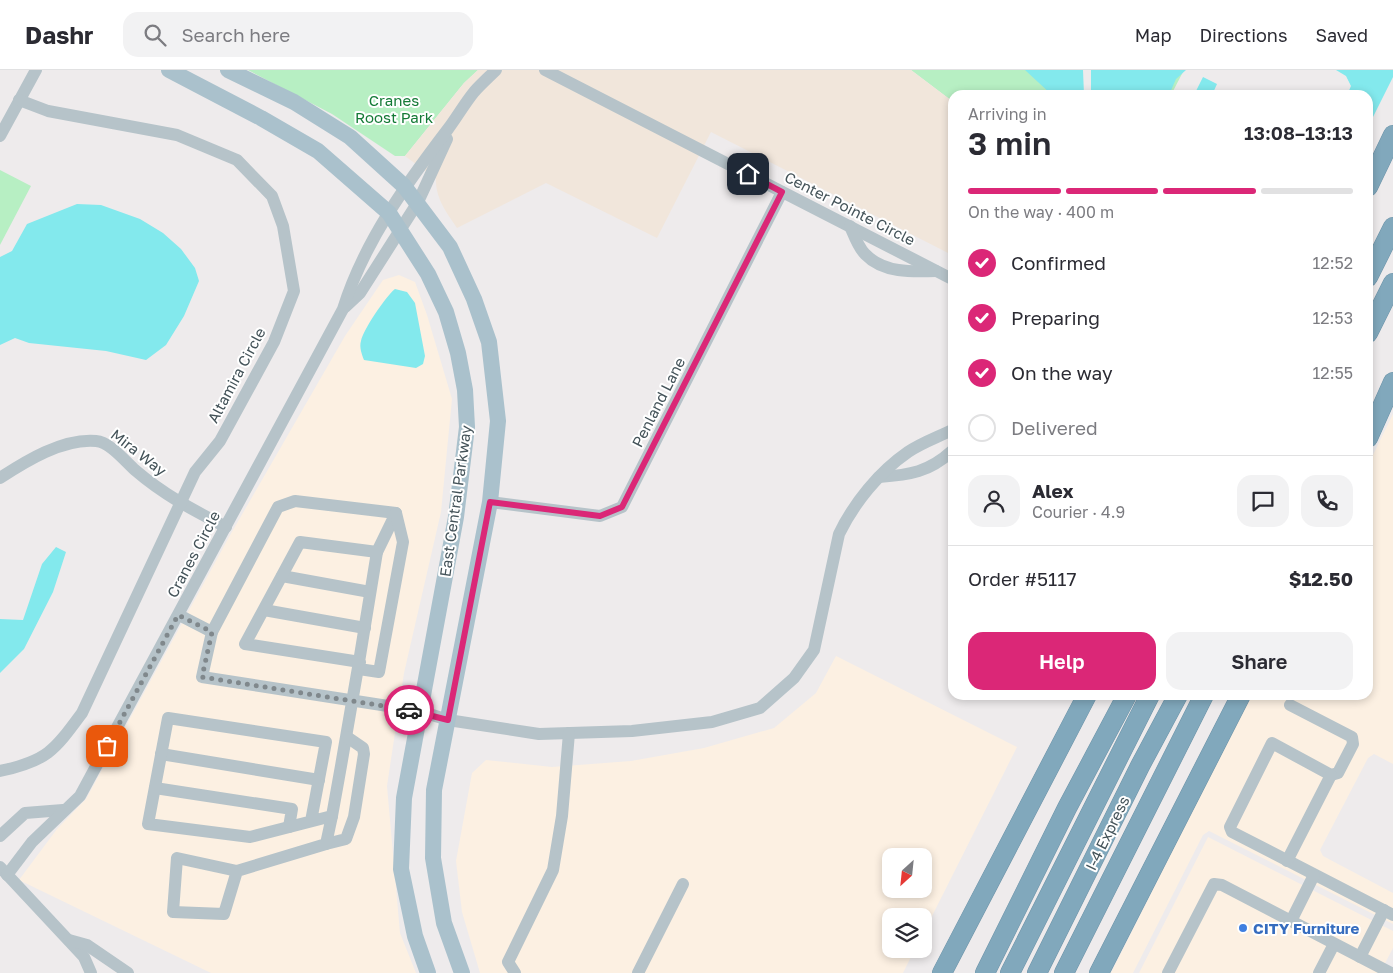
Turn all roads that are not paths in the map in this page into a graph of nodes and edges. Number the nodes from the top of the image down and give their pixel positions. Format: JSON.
{"nodes":[{"id":1,"x":36,"y":70,"type":"edge"},
{"id":2,"x":169,"y":70,"type":"edge"},
{"id":3,"x":228,"y":70,"type":"edge"},
{"id":4,"x":496,"y":70,"type":"edge"},
{"id":5,"x":545,"y":70,"type":"edge"},
{"id":6,"x":19,"y":100,"type":"junction"},
{"id":7,"x":457,"y":118,"type":"junction"},
{"id":8,"x":1393,"y":135,"type":"edge"},
{"id":9,"x":0,"y":136,"type":"edge"},
{"id":10,"x":1373,"y":177,"type":"edge"},
{"id":11,"x":404,"y":186,"type":"junction"},
{"id":12,"x":782,"y":192,"type":"junction"},
{"id":13,"x":418,"y":202,"type":"junction"},
{"id":14,"x":389,"y":212,"type":"junction"},
{"id":15,"x":850,"y":226,"type":"junction"},
{"id":16,"x":1393,"y":226,"type":"edge"},
{"id":17,"x":401,"y":229,"type":"junction"},
{"id":18,"x":1373,"y":267,"type":"edge"},
{"id":19,"x":936,"y":271,"type":"junction"},
{"id":20,"x":948,"y":277,"type":"edge"},
{"id":21,"x":1393,"y":283,"type":"edge"},
{"id":22,"x":343,"y":309,"type":"junction"},
{"id":23,"x":1373,"y":323,"type":"edge"},
{"id":24,"x":1393,"y":382,"type":"edge"},
{"id":25,"x":1373,"y":427,"type":"edge"},
{"id":26,"x":948,"y":432,"type":"edge"},
{"id":27,"x":948,"y":454,"type":"edge"},
{"id":28,"x":880,"y":476,"type":"junction"},
{"id":29,"x":0,"y":478,"type":"edge"},
{"id":30,"x":490,"y":502,"type":"junction"},
{"id":31,"x":179,"y":504,"type":"junction"},
{"id":32,"x":396,"y":513,"type":"junction"},
{"id":33,"x":226,"y":527,"type":"junction"},
{"id":34,"x":377,"y":552,"type":"junction"},
{"id":35,"x":282,"y":576,"type":"junction"},
{"id":36,"x":370,"y":592,"type":"junction"},
{"id":37,"x":264,"y":610,"type":"junction"},
{"id":38,"x":178,"y":615,"type":"junction"},
{"id":39,"x":365,"y":628,"type":"junction"},
{"id":40,"x":212,"y":632,"type":"junction"},
{"id":41,"x":359,"y":666,"type":"junction"},
{"id":42,"x":1084,"y":700,"type":"edge"},
{"id":43,"x":1124,"y":700,"type":"edge"},
{"id":44,"x":1147,"y":700,"type":"edge"},
{"id":45,"x":1175,"y":700,"type":"edge"},
{"id":46,"x":1201,"y":700,"type":"edge"},
{"id":47,"x":1238,"y":700,"type":"edge"},
{"id":48,"x":354,"y":701,"type":"junction"},
{"id":49,"x":1290,"y":705,"type":"dead end"},
{"id":50,"x":420,"y":712,"type":"junction"},
{"id":51,"x":448,"y":720,"type":"junction"},
{"id":52,"x":569,"y":733,"type":"junction"},
{"id":53,"x":347,"y":738,"type":"junction"},
{"id":54,"x":161,"y":754,"type":"junction"},
{"id":55,"x":0,"y":772,"type":"edge"},
{"id":56,"x":1331,"y":775,"type":"junction"},
{"id":57,"x":319,"y":780,"type":"junction"},
{"id":58,"x":155,"y":788,"type":"junction"},
{"id":59,"x":63,"y":810,"type":"junction"},
{"id":60,"x":332,"y":816,"type":"junction"},
{"id":61,"x":311,"y":821,"type":"junction"},
{"id":62,"x":289,"y":827,"type":"junction"},
{"id":63,"x":0,"y":836,"type":"edge"},
{"id":64,"x":326,"y":844,"type":"junction"},
{"id":65,"x":1287,"y":860,"type":"junction"},
{"id":66,"x":4,"y":871,"type":"edge"},
{"id":67,"x":237,"y":871,"type":"junction"},
{"id":68,"x":1314,"y":875,"type":"junction"},
{"id":69,"x":683,"y":884,"type":"dead end"},
{"id":70,"x":1389,"y":912,"type":"edge"},
{"id":71,"x":1291,"y":921,"type":"junction"},
{"id":72,"x":67,"y":939,"type":"junction"},
{"id":73,"x":1334,"y":944,"type":"junction"},
{"id":74,"x":1360,"y":957,"type":"junction"},
{"id":75,"x":91,"y":973,"type":"edge"},
{"id":76,"x":128,"y":973,"type":"edge"},
{"id":77,"x":428,"y":973,"type":"edge"},
{"id":78,"x":462,"y":973,"type":"edge"},
{"id":79,"x":515,"y":973,"type":"edge"},
{"id":80,"x":638,"y":973,"type":"edge"},
{"id":81,"x":942,"y":973,"type":"edge"},
{"id":82,"x":985,"y":973,"type":"edge"},
{"id":83,"x":1010,"y":973,"type":"edge"},
{"id":84,"x":1037,"y":973,"type":"edge"},
{"id":85,"x":1064,"y":973,"type":"edge"},
{"id":86,"x":1099,"y":973,"type":"edge"},
{"id":87,"x":1168,"y":973,"type":"edge"},
{"id":88,"x":1319,"y":973,"type":"edge"},
{"id":89,"x":1391,"y":973,"type":"edge"}],
"edges":[{"from":1,"to":6,"type":"street"},
{"from":2,"to":14,"type":"main road","name":"East Central Parkway"},
{"from":3,"to":11,"type":"main road","name":"East Central Parkway"},
{"from":4,"to":7,"type":"street"},
{"from":5,"to":12,"type":"street","name":"Center Pointe Circle"},
{"from":6,"to":9,"type":"street"},
{"from":6,"to":31,"type":"street","name":"Altamira Circle"},
{"from":7,"to":11,"type":"street"},
{"from":7,"to":13,"type":"street"},
{"from":8,"to":10,"type":"highway"},
{"from":11,"to":13,"type":"main road","name":"East Central Parkway"},
{"from":11,"to":14,"type":"street","name":"Cranes Circle"},
{"from":12,"to":15,"type":"street","name":"Center Pointe Circle"},
{"from":12,"to":30,"type":"street","name":"Penland Lane"},
{"from":13,"to":17,"type":"street","name":"Cranes Circle"},
{"from":13,"to":30,"type":"main road","name":"East Central Parkway"},
{"from":14,"to":17,"type":"main road","name":"East Central Parkway"},
{"from":14,"to":22,"type":"street","name":"Cranes Circle"},
{"from":15,"to":19,"type":"street","name":"Center Pointe Circle"},
{"from":15,"to":19,"type":"street"},
{"from":16,"to":18,"type":"highway"},
{"from":17,"to":22,"type":"street","name":"Cranes Circle"},
{"from":17,"to":50,"type":"main road","name":"East Central Parkway"},
{"from":19,"to":20,"type":"street","name":"Center Pointe Circle"},
{"from":21,"to":23,"type":"highway"},
{"from":22,"to":33,"type":"street","name":"Cranes Circle"},
{"from":24,"to":25,"type":"highway"},
{"from":26,"to":28,"type":"street"},
{"from":27,"to":28,"type":"street"},
{"from":28,"to":52,"type":"street"},
{"from":29,"to":31,"type":"street","name":"Mira Way"},
{"from":30,"to":51,"type":"main road","name":"East Central Parkway"},
{"from":31,"to":33,"type":"street","name":"Mira Way"},
{"from":31,"to":55,"type":"street","name":"Altamira Circle"},
{"from":32,"to":34,"type":"street"},
{"from":32,"to":40,"type":"street"},
{"from":32,"to":41,"type":"street"},
{"from":33,"to":38,"type":"street","name":"Cranes Circle"},
{"from":34,"to":35,"type":"street"},
{"from":34,"to":36,"type":"street"},
{"from":35,"to":36,"type":"street"},
{"from":35,"to":37,"type":"street"},
{"from":36,"to":39,"type":"street"},
{"from":37,"to":39,"type":"street"},
{"from":37,"to":41,"type":"street"},
{"from":38,"to":40,"type":"street"},
{"from":38,"to":59,"type":"street","name":"Cranes Circle"},
{"from":39,"to":41,"type":"street"},
{"from":40,"to":48,"type":"street"},
{"from":41,"to":48,"type":"street"},
{"from":42,"to":81,"type":"highway"},
{"from":43,"to":82,"type":"highway"},
{"from":44,"to":83,"type":"highway","name":"I-4 Express"},
{"from":45,"to":84,"type":"highway","name":"I-4 Express"},
{"from":46,"to":85,"type":"highway"},
{"from":47,"to":86,"type":"highway"},
{"from":48,"to":50,"type":"street"},
{"from":48,"to":53,"type":"street"},
{"from":49,"to":56,"type":"street"},
{"from":50,"to":51,"type":"street"},
{"from":50,"to":77,"type":"main road","name":"East Central Parkway"},
{"from":51,"to":52,"type":"street"},
{"from":51,"to":78,"type":"main road","name":"East Central Parkway"},
{"from":52,"to":79,"type":"street"},
{"from":53,"to":60,"type":"street"},
{"from":53,"to":64,"type":"street"},
{"from":54,"to":57,"type":"street"},
{"from":54,"to":57,"type":"street"},
{"from":54,"to":58,"type":"street"},
{"from":56,"to":65,"type":"street"},
{"from":56,"to":65,"type":"street"},
{"from":57,"to":61,"type":"street"},
{"from":58,"to":62,"type":"street"},
{"from":58,"to":62,"type":"street"},
{"from":59,"to":63,"type":"street"},
{"from":59,"to":66,"type":"street","name":"Cranes Circle"},
{"from":60,"to":61,"type":"street"},
{"from":60,"to":64,"type":"street"},
{"from":61,"to":62,"type":"street"},
{"from":64,"to":67,"type":"street"},
{"from":65,"to":68,"type":"street"},
{"from":66,"to":72,"type":"street"},
{"from":67,"to":67,"type":"street"},
{"from":68,"to":70,"type":"street"},
{"from":68,"to":71,"type":"street"},
{"from":69,"to":80,"type":"street"},
{"from":70,"to":74,"type":"street"},
{"from":71,"to":73,"type":"street"},
{"from":71,"to":87,"type":"street"},
{"from":72,"to":75,"type":"street"},
{"from":72,"to":76,"type":"street"},
{"from":73,"to":74,"type":"street"},
{"from":73,"to":88,"type":"street"},
{"from":74,"to":89,"type":"street"}]}
